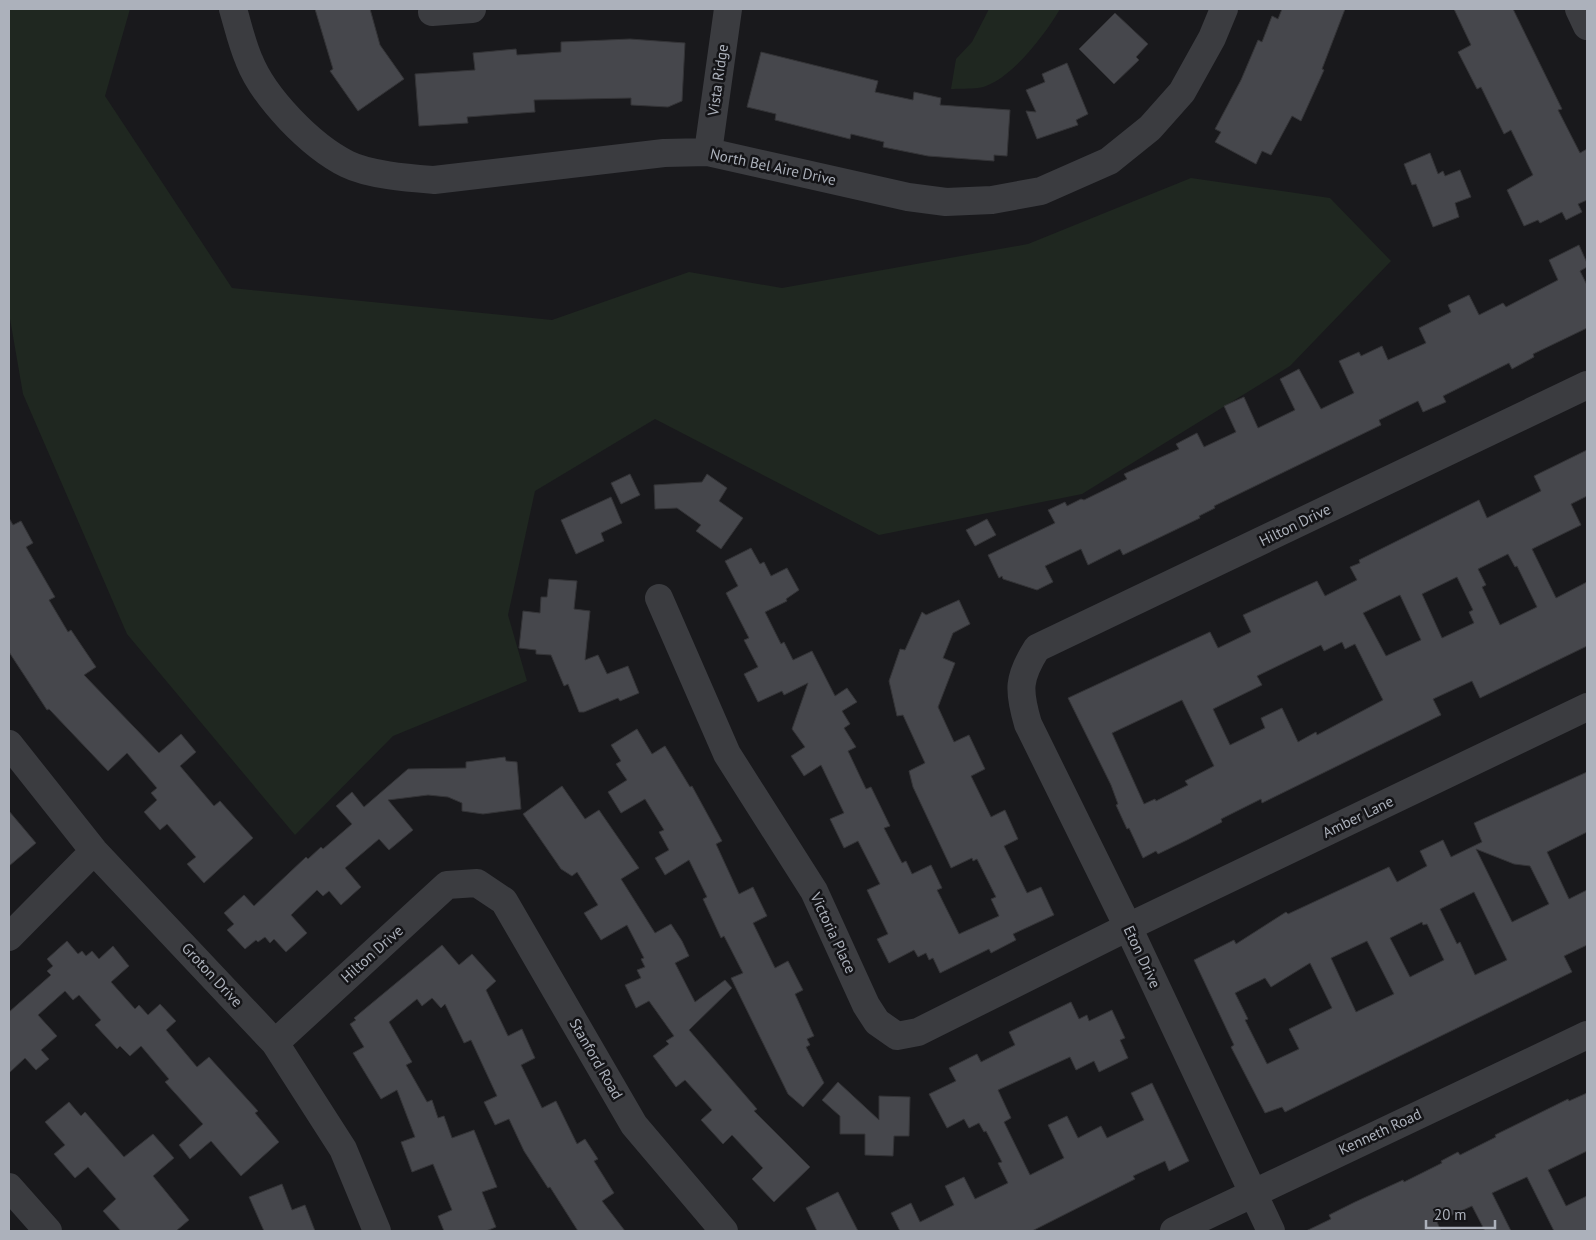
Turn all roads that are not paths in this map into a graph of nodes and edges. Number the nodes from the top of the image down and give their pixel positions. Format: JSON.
{"nodes":[{"id":1,"x":234,"y":9,"type":"edge"},
{"id":2,"x":472,"y":9,"type":"edge"},
{"id":3,"x":728,"y":9,"type":"edge"},
{"id":4,"x":1224,"y":9,"type":"edge"},
{"id":5,"x":1579,"y":9,"type":"edge"},
{"id":6,"x":432,"y":12,"type":"dead end"},
{"id":7,"x":1587,"y":26,"type":"edge"},
{"id":8,"x":708,"y":152,"type":"junction"},
{"id":9,"x":1587,"y":385,"type":"edge"},
{"id":10,"x":658,"y":598,"type":"dead end"},
{"id":11,"x":1020,"y":682,"type":"joint"},
{"id":12,"x":1587,"y":707,"type":"edge"},
{"id":13,"x":9,"y":744,"type":"edge"},
{"id":14,"x":94,"y":851,"type":"junction"},
{"id":15,"x":477,"y":883,"type":"joint"},
{"id":16,"x":1128,"y":927,"type":"junction"},
{"id":17,"x":9,"y":937,"type":"edge"},
{"id":18,"x":1587,"y":1035,"type":"edge"},
{"id":19,"x":275,"y":1043,"type":"junction"},
{"id":20,"x":9,"y":1187,"type":"edge"},
{"id":21,"x":1251,"y":1193,"type":"junction"},
{"id":22,"x":48,"y":1231,"type":"edge"},
{"id":23,"x":377,"y":1231,"type":"edge"},
{"id":24,"x":724,"y":1231,"type":"edge"},
{"id":25,"x":1174,"y":1231,"type":"edge"},
{"id":26,"x":1271,"y":1231,"type":"edge"}],
"edges":[{"from":1,"to":8,"type":"street","name":"North Bel Aire Drive"},
{"from":2,"to":6,"type":"street"},
{"from":3,"to":8,"type":"street","name":"Vista Ridge"},
{"from":4,"to":8,"type":"street","name":"North Bel Aire Drive"},
{"from":5,"to":7,"type":"street"},
{"from":9,"to":11,"type":"street","name":"Hilton Drive"},
{"from":10,"to":16,"type":"street","name":"Victoria Place"},
{"from":11,"to":16,"type":"street","name":"Eton Drive"},
{"from":12,"to":16,"type":"street","name":"Amber Lane"},
{"from":13,"to":14,"type":"street","name":"Groton Drive"},
{"from":14,"to":17,"type":"street"},
{"from":14,"to":19,"type":"street","name":"Groton Drive"},
{"from":15,"to":19,"type":"street","name":"Hilton Drive"},
{"from":15,"to":24,"type":"street","name":"Stanford Road"},
{"from":16,"to":21,"type":"street","name":"Eton Drive"},
{"from":18,"to":21,"type":"street","name":"Kenneth Road"},
{"from":19,"to":23,"type":"street","name":"Groton Drive"},
{"from":20,"to":22,"type":"street"},
{"from":21,"to":25,"type":"street","name":"Kenneth Road"},
{"from":21,"to":26,"type":"street","name":"Eton Drive"}]}
